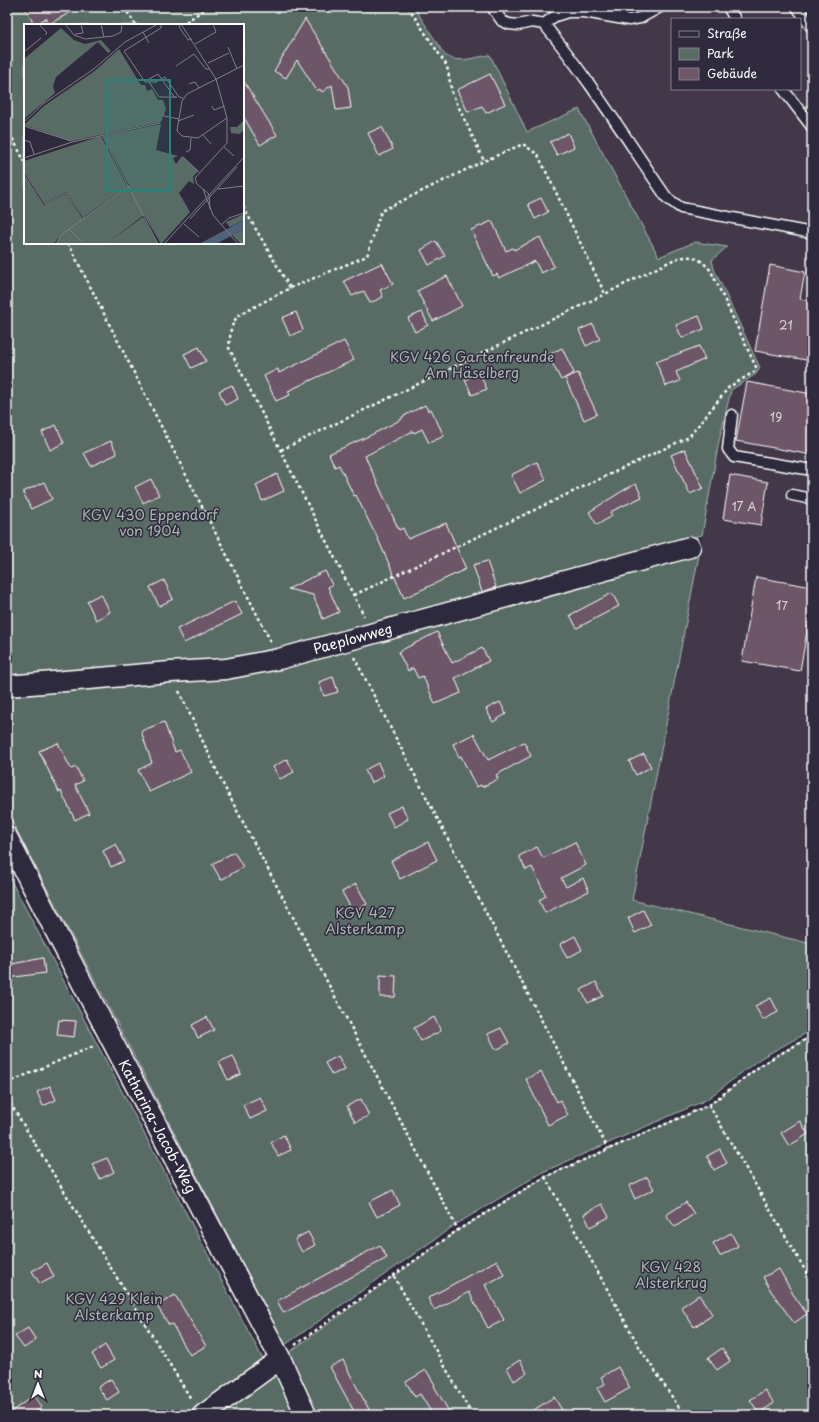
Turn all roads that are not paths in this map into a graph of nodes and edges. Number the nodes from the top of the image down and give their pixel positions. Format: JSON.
{"nodes":[{"id":1,"x":492,"y":7,"type":"edge"},
{"id":2,"x":660,"y":7,"type":"edge"},
{"id":3,"x":728,"y":7,"type":"edge"},
{"id":4,"x":797,"y":7,"type":"edge"},
{"id":5,"x":734,"y":18,"type":"edge"},
{"id":6,"x":544,"y":24,"type":"junction"},
{"id":7,"x":812,"y":28,"type":"edge"},
{"id":8,"x":784,"y":90,"type":"edge"},
{"id":9,"x":812,"y":127,"type":"edge"},
{"id":10,"x":812,"y":233,"type":"edge"},
{"id":11,"x":732,"y":415,"type":"dead end"},
{"id":12,"x":812,"y":470,"type":"edge"},
{"id":13,"x":792,"y":495,"type":"dead end"},
{"id":14,"x":812,"y":499,"type":"edge"},
{"id":15,"x":690,"y":547,"type":"dead end"},
{"id":16,"x":7,"y":686,"type":"edge"},
{"id":17,"x":7,"y":837,"type":"edge"},
{"id":18,"x":280,"y":1358,"type":"junction"},
{"id":19,"x":198,"y":1408,"type":"edge"},
{"id":20,"x":306,"y":1415,"type":"edge"}],
"edges":[{"from":1,"to":6,"type":"lane"},
{"from":2,"to":6,"type":"lane"},
{"from":3,"to":5,"type":"lane"},
{"from":4,"to":7,"type":"lane"},
{"from":6,"to":10,"type":"lane"},
{"from":8,"to":9,"type":"lane"},
{"from":11,"to":12,"type":"lane"},
{"from":13,"to":14,"type":"lane"},
{"from":15,"to":16,"type":"street","name":"Paeplowweg"},
{"from":17,"to":18,"type":"street","name":"Katharina-Jacob-Weg"},
{"from":18,"to":19,"type":"street"},
{"from":18,"to":20,"type":"street","name":"Katharina-Jacob-Weg"}]}
